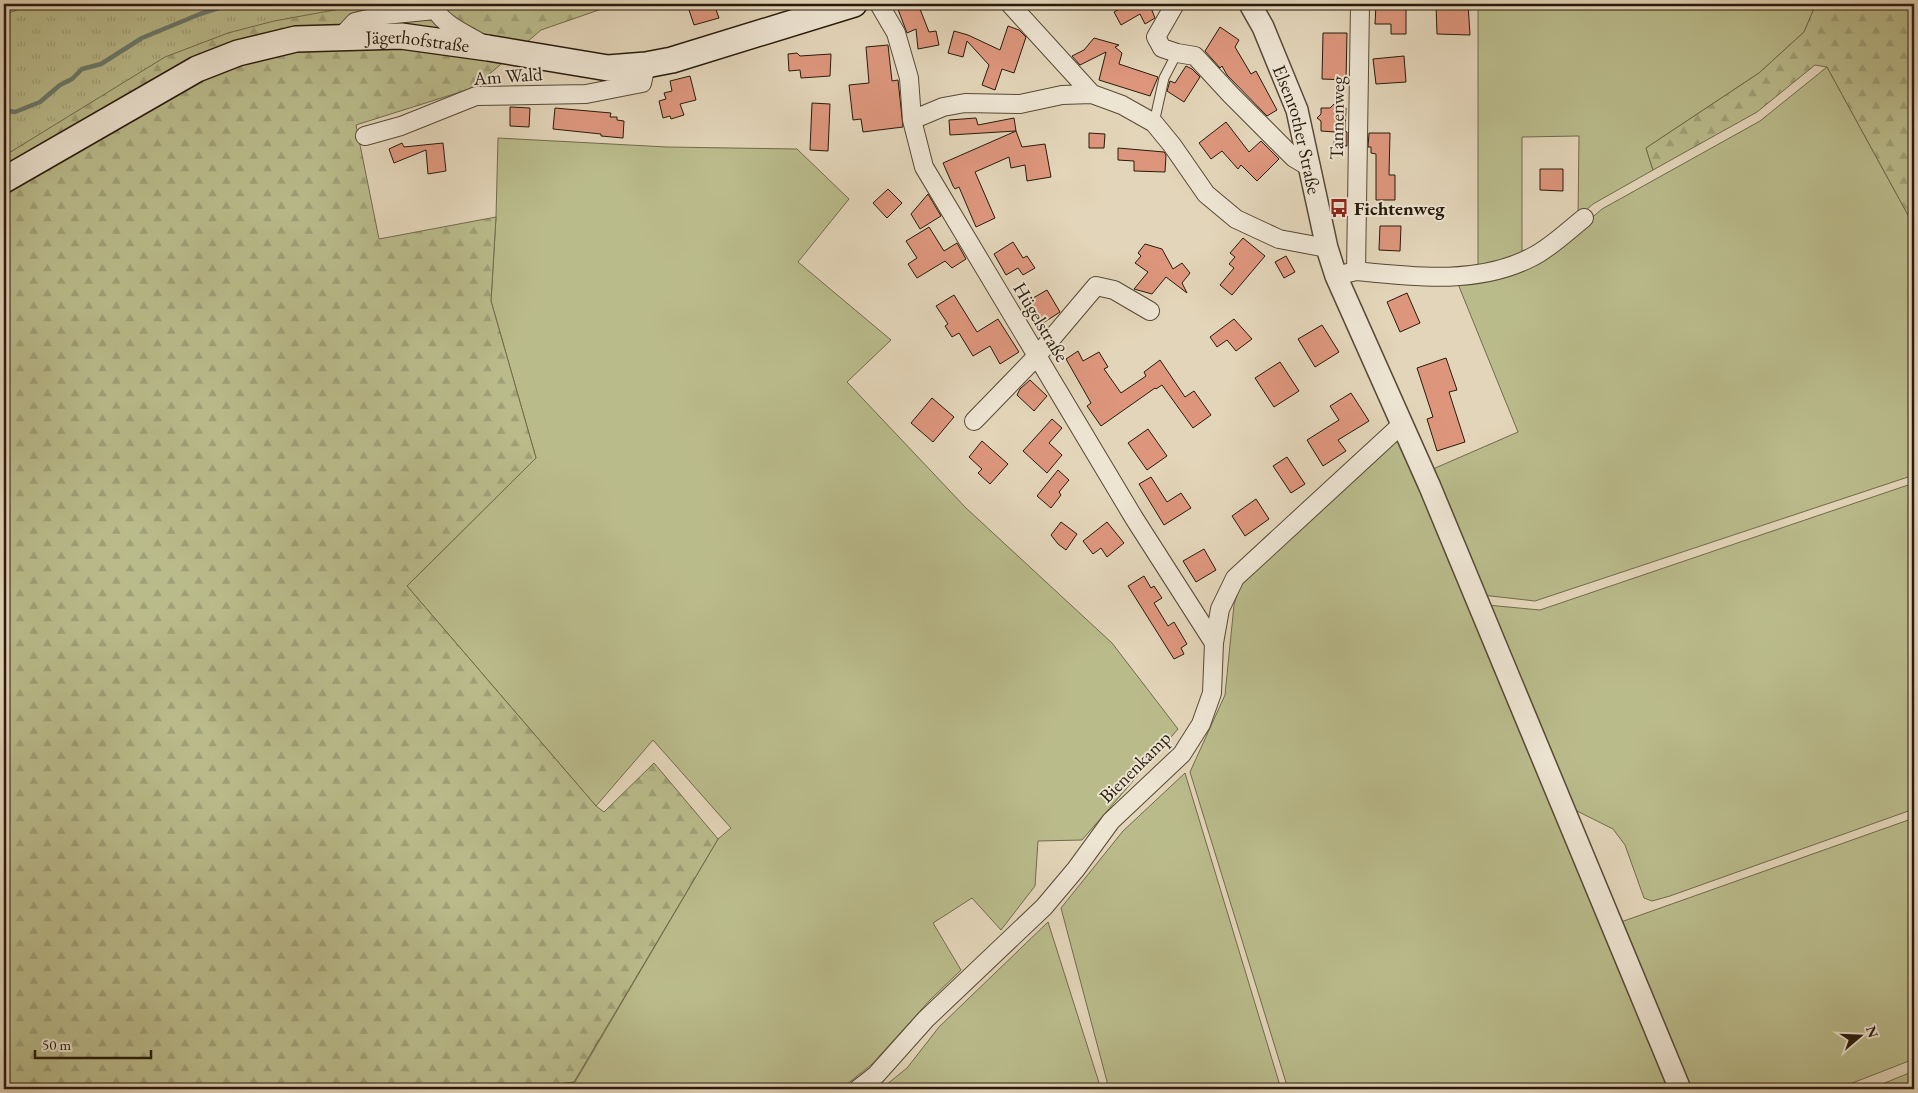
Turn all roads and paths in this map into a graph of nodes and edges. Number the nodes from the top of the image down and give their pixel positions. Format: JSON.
{"nodes":[{"id":1,"x":854,"y":4,"type":"edge"},
{"id":2,"x":879,"y":4,"type":"edge"},
{"id":3,"x":1010,"y":4,"type":"edge"},
{"id":4,"x":1175,"y":4,"type":"edge"},
{"id":5,"x":1250,"y":4,"type":"edge"},
{"id":6,"x":1360,"y":4,"type":"edge"},
{"id":7,"x":434,"y":7,"type":"edge"},
{"id":8,"x":340,"y":38,"type":"junction"},
{"id":9,"x":488,"y":48,"type":"junction"},
{"id":10,"x":1177,"y":53,"type":"junction"},
{"id":11,"x":646,"y":65,"type":"junction"},
{"id":12,"x":1092,"y":94,"type":"junction"},
{"id":13,"x":912,"y":120,"type":"junction"},
{"id":14,"x":1154,"y":124,"type":"junction"},
{"id":15,"x":365,"y":136,"type":"dead end"},
{"id":16,"x":1310,"y":168,"type":"junction"},
{"id":17,"x":4,"y":180,"type":"edge"},
{"id":18,"x":1584,"y":218,"type":"dead end"},
{"id":19,"x":1328,"y":248,"type":"junction"},
{"id":20,"x":1346,"y":274,"type":"junction"},
{"id":21,"x":1150,"y":311,"type":"dead end"},
{"id":22,"x":1036,"y":357,"type":"junction"},
{"id":23,"x":974,"y":422,"type":"dead end"},
{"id":24,"x":1401,"y":425,"type":"junction"},
{"id":25,"x":1214,"y":643,"type":"junction"},
{"id":26,"x":858,"y":1089,"type":"edge"},
{"id":27,"x":1680,"y":1089,"type":"edge"}],
"edges":[{"from":1,"to":11,"type":"main road","name":"Jägerhofstraße"},
{"from":2,"to":13,"type":"street","name":"Hügelstraße"},
{"from":3,"to":12,"type":"street"},
{"from":4,"to":10,"type":"street"},
{"from":5,"to":16,"type":"street","name":"Elsenrother Straße"},
{"from":6,"to":20,"type":"street","name":"Tannenweg"},
{"from":7,"to":8,"type":"street"},
{"from":7,"to":9,"type":"street"},
{"from":8,"to":9,"type":"main road","name":"Jägerhofstraße"},
{"from":8,"to":17,"type":"main road","name":"Jägerhofstraße"},
{"from":9,"to":11,"type":"main road","name":"Jägerhofstraße"},
{"from":10,"to":14,"type":"lane"},
{"from":10,"to":16,"type":"street"},
{"from":11,"to":15,"type":"street","name":"Am Wald"},
{"from":12,"to":13,"type":"street"},
{"from":12,"to":14,"type":"street"},
{"from":13,"to":22,"type":"street","name":"Hügelstraße"},
{"from":14,"to":19,"type":"street"},
{"from":16,"to":19,"type":"street","name":"Elsenrother Straße"},
{"from":18,"to":20,"type":"street"},
{"from":19,"to":20,"type":"street","name":"Elsenrother Straße"},
{"from":20,"to":24,"type":"street","name":"Elsenrother Straße"},
{"from":21,"to":22,"type":"street"},
{"from":22,"to":23,"type":"street"},
{"from":22,"to":25,"type":"street","name":"Hügelstraße"},
{"from":24,"to":25,"type":"street","name":"Bienenkamp"},
{"from":24,"to":27,"type":"street","name":"Elsenrother Straße"},
{"from":25,"to":26,"type":"street","name":"Bienenkamp"}]}
